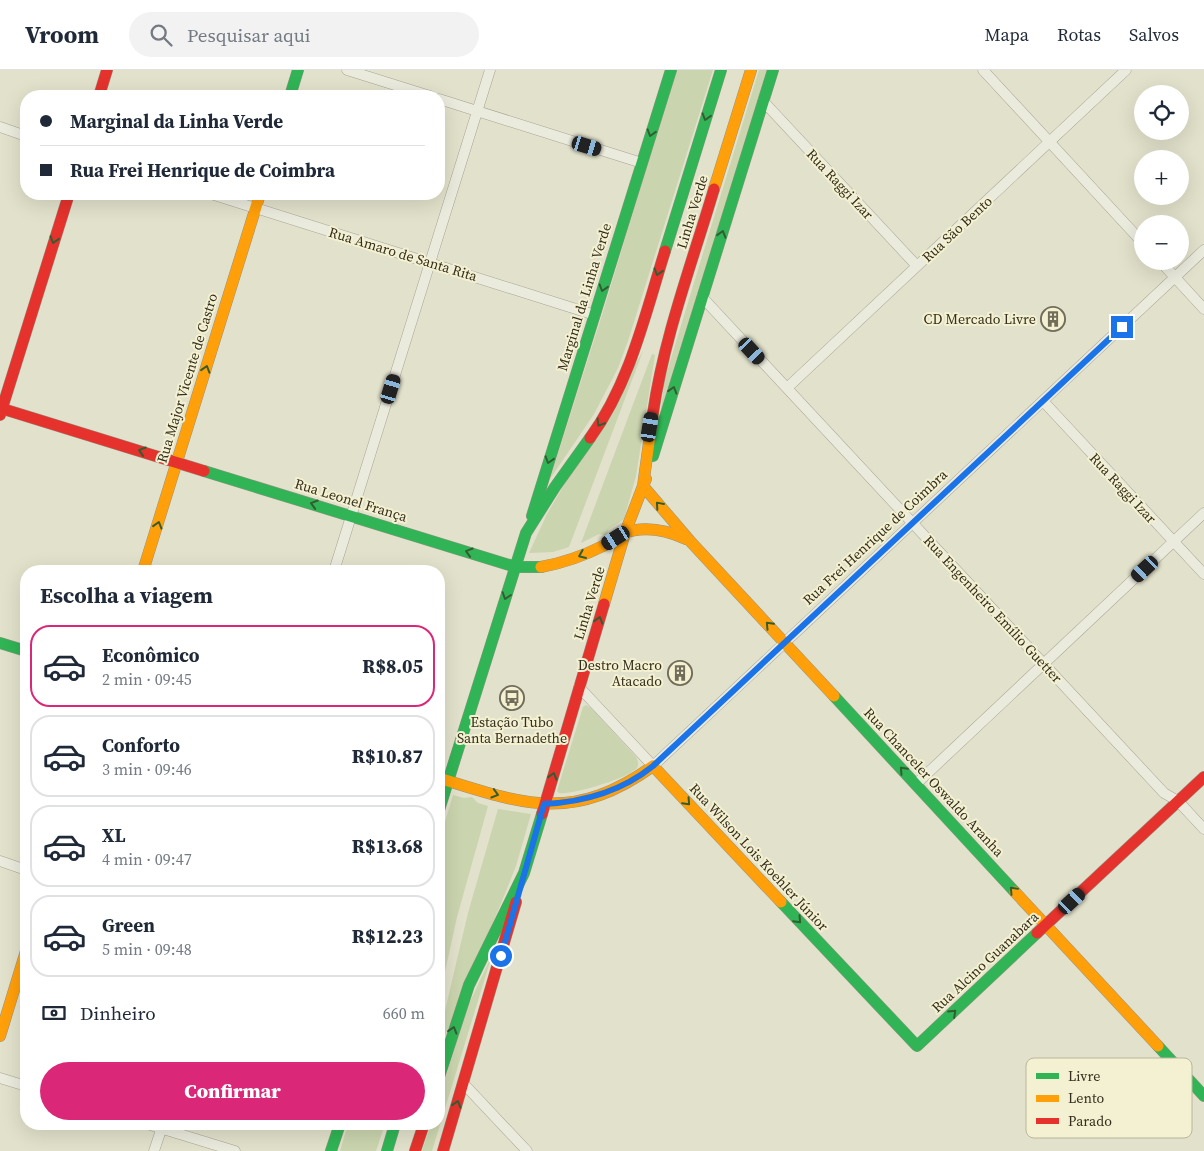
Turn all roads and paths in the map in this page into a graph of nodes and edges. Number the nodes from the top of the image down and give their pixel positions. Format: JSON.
{"nodes":[{"id":1,"x":107,"y":70,"type":"edge"},
{"id":2,"x":298,"y":70,"type":"edge"},
{"id":3,"x":346,"y":70,"type":"edge"},
{"id":4,"x":490,"y":70,"type":"edge"},
{"id":5,"x":671,"y":70,"type":"edge"},
{"id":6,"x":721,"y":70,"type":"edge"},
{"id":7,"x":752,"y":70,"type":"edge"},
{"id":8,"x":773,"y":70,"type":"edge"},
{"id":9,"x":983,"y":70,"type":"edge"},
{"id":10,"x":1126,"y":70,"type":"edge"},
{"id":11,"x":101,"y":90,"type":"edge"},
{"id":12,"x":292,"y":90,"type":"edge"},
{"id":13,"x":411,"y":90,"type":"edge"},
{"id":14,"x":445,"y":101,"type":"edge"},
{"id":15,"x":763,"y":101,"type":"junction"},
{"id":16,"x":477,"y":111,"type":"junction"},
{"id":17,"x":0,"y":127,"type":"edge"},
{"id":18,"x":20,"y":134,"type":"edge"},
{"id":19,"x":1050,"y":142,"type":"junction"},
{"id":20,"x":642,"y":163,"type":"junction"},
{"id":21,"x":67,"y":200,"type":"edge"},
{"id":22,"x":230,"y":200,"type":"edge"},
{"id":23,"x":258,"y":200,"type":"edge"},
{"id":24,"x":256,"y":208,"type":"junction"},
{"id":25,"x":1134,"y":233,"type":"edge"},
{"id":26,"x":1204,"y":250,"type":"edge"},
{"id":27,"x":430,"y":263,"type":"junction"},
{"id":28,"x":917,"y":266,"type":"junction"},
{"id":29,"x":1168,"y":270,"type":"edge"},
{"id":30,"x":1175,"y":278,"type":"junction"},
{"id":31,"x":702,"y":297,"type":"junction"},
{"id":32,"x":1204,"y":309,"type":"edge"},
{"id":33,"x":595,"y":315,"type":"junction"},
{"id":34,"x":787,"y":388,"type":"junction"},
{"id":35,"x":1043,"y":401,"type":"junction"},
{"id":36,"x":1,"y":410,"type":"edge"},
{"id":37,"x":177,"y":462,"type":"junction"},
{"id":38,"x":643,"y":486,"type":"junction"},
{"id":39,"x":1204,"y":513,"type":"edge"},
{"id":40,"x":351,"y":516,"type":"junction"},
{"id":41,"x":913,"y":523,"type":"junction"},
{"id":42,"x":526,"y":533,"type":"junction"},
{"id":43,"x":625,"y":533,"type":"junction"},
{"id":44,"x":690,"y":541,"type":"junction"},
{"id":45,"x":1174,"y":542,"type":"junction"},
{"id":46,"x":145,"y":565,"type":"edge"},
{"id":47,"x":336,"y":565,"type":"edge"},
{"id":48,"x":516,"y":567,"type":"junction"},
{"id":49,"x":1204,"y":574,"type":"edge"},
{"id":50,"x":786,"y":642,"type":"junction"},
{"id":51,"x":0,"y":643,"type":"edge"},
{"id":52,"x":20,"y":649,"type":"edge"},
{"id":53,"x":1044,"y":664,"type":"junction"},
{"id":54,"x":579,"y":688,"type":"junction"},
{"id":55,"x":653,"y":766,"type":"junction"},
{"id":56,"x":445,"y":773,"type":"edge"},
{"id":57,"x":1204,"y":777,"type":"edge"},
{"id":58,"x":445,"y":780,"type":"edge"},
{"id":59,"x":916,"y":784,"type":"junction"},
{"id":60,"x":1178,"y":801,"type":"junction"},
{"id":61,"x":544,"y":804,"type":"junction"},
{"id":62,"x":1204,"y":829,"type":"edge"},
{"id":63,"x":0,"y":861,"type":"edge"},
{"id":64,"x":20,"y":868,"type":"edge"},
{"id":65,"x":524,"y":873,"type":"junction"},
{"id":66,"x":1046,"y":926,"type":"junction"},
{"id":67,"x":20,"y":971,"type":"edge"},
{"id":68,"x":0,"y":1036,"type":"edge"},
{"id":69,"x":917,"y":1046,"type":"joint"},
{"id":70,"x":1169,"y":1058,"type":"edge"},
{"id":71,"x":445,"y":1059,"type":"edge"},
{"id":72,"x":0,"y":1078,"type":"edge"},
{"id":73,"x":463,"y":1083,"type":"junction"},
{"id":74,"x":1192,"y":1083,"type":"edge"},
{"id":75,"x":20,"y":1084,"type":"edge"},
{"id":76,"x":1204,"y":1096,"type":"edge"},
{"id":77,"x":161,"y":1130,"type":"edge"},
{"id":78,"x":174,"y":1130,"type":"edge"},
{"id":79,"x":338,"y":1130,"type":"edge"},
{"id":80,"x":392,"y":1130,"type":"edge"},
{"id":81,"x":422,"y":1130,"type":"edge"},
{"id":82,"x":154,"y":1151,"type":"edge"},
{"id":83,"x":235,"y":1151,"type":"edge"},
{"id":84,"x":331,"y":1151,"type":"edge"},
{"id":85,"x":387,"y":1151,"type":"edge"},
{"id":86,"x":415,"y":1151,"type":"edge"},
{"id":87,"x":442,"y":1151,"type":"edge"},
{"id":88,"x":527,"y":1151,"type":"edge"}],
"edges":[{"from":1,"to":11,"type":"main road"},
{"from":2,"to":12,"type":"main road"},
{"from":3,"to":13,"type":"street"},
{"from":4,"to":16,"type":"street"},
{"from":5,"to":20,"type":"main road","name":"Marginal da Linha Verde","one_way":true},
{"from":6,"to":42,"type":"main road","name":"Linha Verde","one_way":true},
{"from":7,"to":38,"type":"main road","name":"Linha Verde"},
{"from":8,"to":15,"type":"main road"},
{"from":9,"to":19,"type":"street"},
{"from":10,"to":19,"type":"street","name":"Rua São Bento"},
{"from":14,"to":16,"type":"street"},
{"from":15,"to":28,"type":"street","name":"Rua Raggi Izar"},
{"from":31,"to":15,"type":"main road","one_way":true},
{"from":16,"to":20,"type":"street"},
{"from":16,"to":27,"type":"street"},
{"from":17,"to":18,"type":"street"},
{"from":19,"to":25,"type":"street"},
{"from":19,"to":28,"type":"street","name":"Rua São Bento"},
{"from":20,"to":33,"type":"main road","name":"Marginal da Linha Verde","one_way":true},
{"from":21,"to":36,"type":"main road","one_way":true},
{"from":22,"to":24,"type":"street","name":"Rua Amaro de Santa Rita"},
{"from":23,"to":24,"type":"main road","name":"Rua Major Vicente de Castro"},
{"from":24,"to":27,"type":"street","name":"Rua Amaro de Santa Rita"},
{"from":37,"to":24,"type":"main road","name":"Rua Major Vicente de Castro","one_way":true},
{"from":26,"to":30,"type":"street","name":"Rua Frei Henrique de Coimbra"},
{"from":27,"to":33,"type":"street","name":"Rua Amaro de Santa Rita"},
{"from":27,"to":40,"type":"street"},
{"from":28,"to":34,"type":"street","name":"Rua São Bento"},
{"from":29,"to":30,"type":"street"},
{"from":30,"to":32,"type":"street"},
{"from":30,"to":35,"type":"street","name":"Rua Frei Henrique de Coimbra"},
{"from":31,"to":34,"type":"street","name":"Rua Engenheiro Emílio Guetter"},
{"from":38,"to":31,"type":"main road","one_way":true},
{"from":33,"to":42,"type":"main road","name":"Marginal da Linha Verde","one_way":true},
{"from":34,"to":41,"type":"street","name":"Rua Engenheiro Emílio Guetter"},
{"from":35,"to":41,"type":"street","name":"Rua Frei Henrique de Coimbra"},
{"from":35,"to":45,"type":"street","name":"Rua Raggi Izar"},
{"from":37,"to":36,"type":"main road","name":"Rua Leonel França","one_way":true},
{"from":40,"to":37,"type":"main road","name":"Rua Leonel França","one_way":true},
{"from":46,"to":37,"type":"main road","name":"Rua Major Vicente de Castro","one_way":true},
{"from":38,"to":43,"type":"main road","name":"Linha Verde"},
{"from":44,"to":38,"type":"main road","name":"Rua Chanceler Oswaldo Aranha","one_way":true},
{"from":39,"to":45,"type":"street"},
{"from":40,"to":47,"type":"street"},
{"from":48,"to":40,"type":"main road","name":"Rua Leonel França","one_way":true},
{"from":41,"to":50,"type":"street","name":"Rua Frei Henrique de Coimbra"},
{"from":41,"to":53,"type":"street","name":"Rua Engenheiro Emílio Guetter"},
{"from":42,"to":48,"type":"main road","name":"Linha Verde"},
{"from":43,"to":44,"type":"main road","name":"Rua Leonel França"},
{"from":43,"to":48,"type":"main road","name":"Rua Leonel França","one_way":true},
{"from":54,"to":43,"type":"main road","name":"Linha Verde","one_way":true},
{"from":50,"to":44,"type":"main road","name":"Rua Chanceler Oswaldo Aranha","one_way":true},
{"from":45,"to":49,"type":"street","name":"Rua Raggi Izar"},
{"from":45,"to":53,"type":"street"},
{"from":48,"to":56,"type":"main road","name":"Linha Verde","one_way":true},
{"from":50,"to":55,"type":"street","name":"Rua Frei Henrique de Coimbra"},
{"from":59,"to":50,"type":"main road","name":"Rua Chanceler Oswaldo Aranha","one_way":true},
{"from":51,"to":52,"type":"main road"},
{"from":53,"to":59,"type":"street"},
{"from":53,"to":60,"type":"street","name":"Rua Engenheiro Emílio Guetter"},
{"from":54,"to":55,"type":"street","name":"Rua Wilson Lois Koehler Júnior"},
{"from":61,"to":54,"type":"main road","name":"Linha Verde","one_way":true},
{"from":55,"to":61,"type":"main road","name":"Rua Frei Henrique de Coimbra"},
{"from":55,"to":69,"type":"main road","name":"Rua Wilson Lois Koehler Júnior","one_way":true},
{"from":57,"to":60,"type":"main road","name":"Rua Alcino Guanabara"},
{"from":58,"to":61,"type":"main road","name":"Rua Frei Henrique de Coimbra","one_way":true},
{"from":66,"to":59,"type":"main road","name":"Rua Chanceler Oswaldo Aranha","one_way":true},
{"from":60,"to":62,"type":"street","name":"Rua Engenheiro Emílio Guetter"},
{"from":60,"to":66,"type":"main road","name":"Rua Alcino Guanabara"},
{"from":61,"to":65,"type":"main road","name":"Linha Verde"},
{"from":63,"to":64,"type":"street"},
{"from":71,"to":65,"type":"main road","name":"Linha Verde","one_way":true},
{"from":65,"to":73,"type":"main road"},
{"from":69,"to":66,"type":"main road","name":"Rua Alcino Guanabara","one_way":true},
{"from":66,"to":70,"type":"main road","name":"Rua Chanceler Oswaldo Aranha"},
{"from":67,"to":68,"type":"main road"},
{"from":72,"to":75,"type":"street"},
{"from":87,"to":73,"type":"main road","one_way":true},
{"from":73,"to":88,"type":"street"},
{"from":74,"to":76,"type":"main road","name":"Rua Chanceler Oswaldo Aranha"},
{"from":77,"to":82,"type":"street"},
{"from":78,"to":83,"type":"street"},
{"from":79,"to":84,"type":"main road"},
{"from":80,"to":85,"type":"main road"},
{"from":81,"to":86,"type":"main road"}]}
